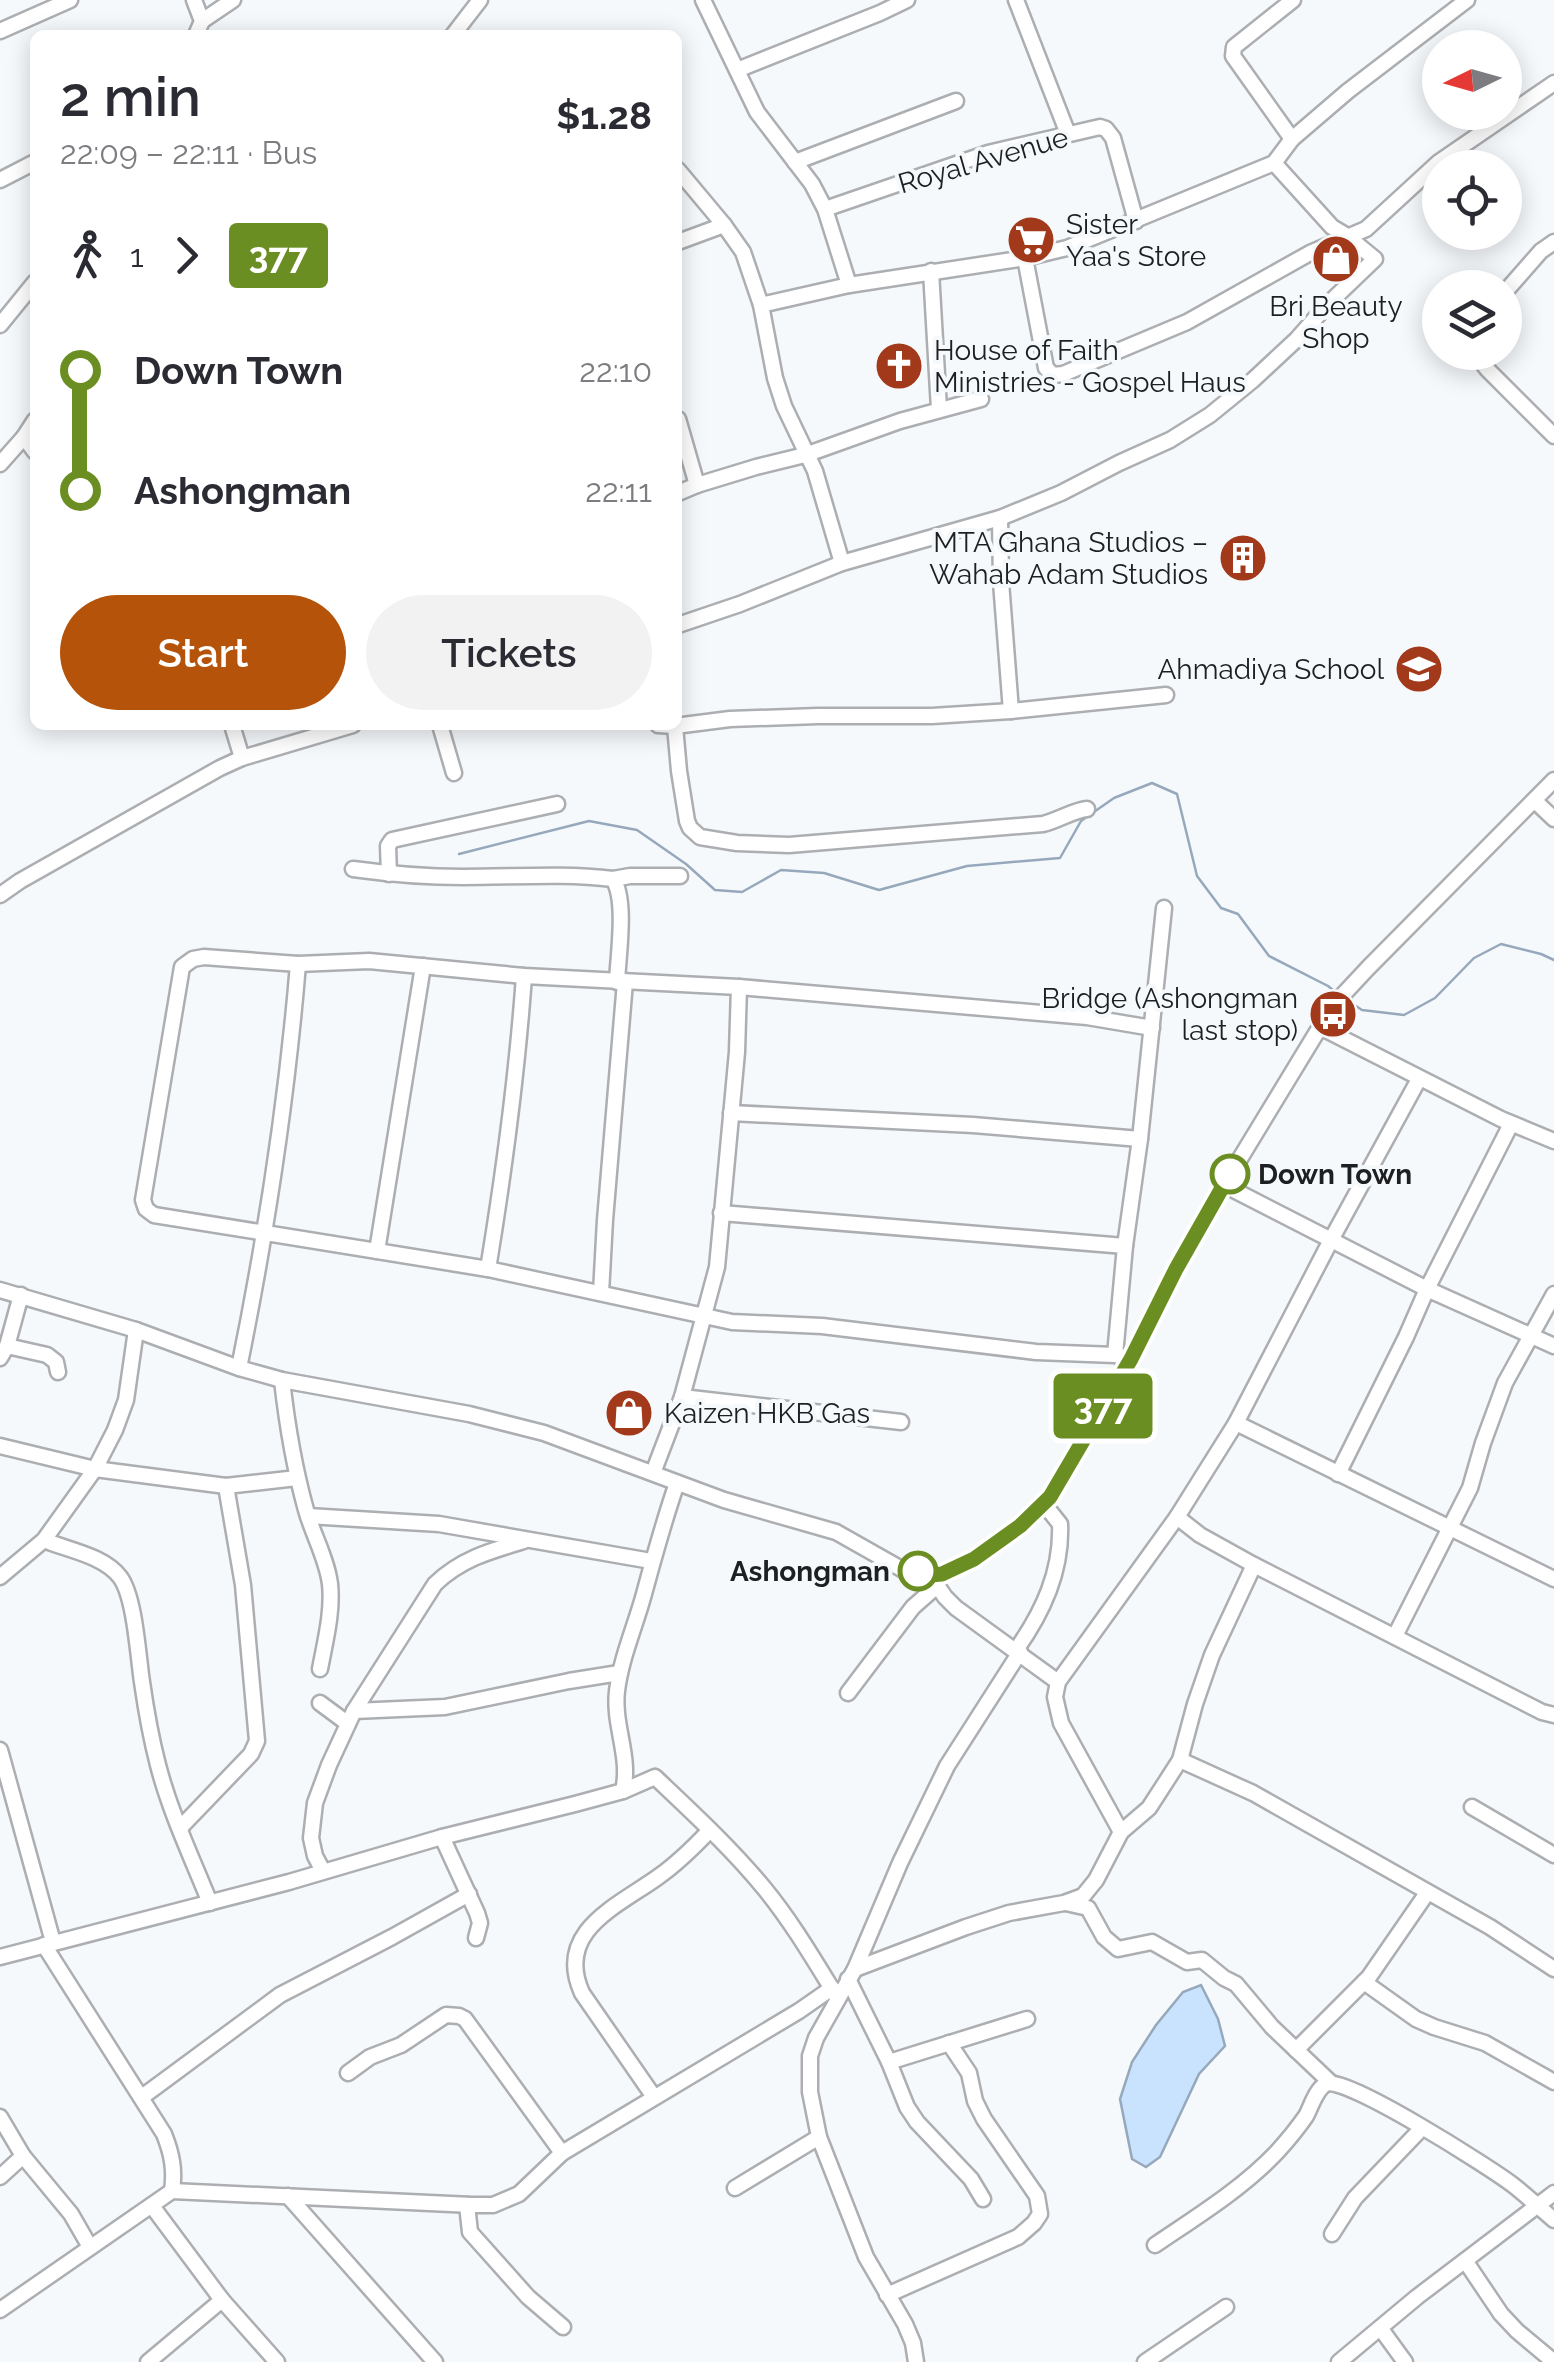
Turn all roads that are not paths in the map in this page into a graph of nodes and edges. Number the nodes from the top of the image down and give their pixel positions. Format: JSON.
{"nodes":[{"id":1,"x":70,"y":0,"type":"edge"},
{"id":2,"x":194,"y":0,"type":"edge"},
{"id":3,"x":232,"y":0,"type":"edge"},
{"id":4,"x":480,"y":0,"type":"edge"},
{"id":5,"x":704,"y":0,"type":"edge"},
{"id":6,"x":907,"y":0,"type":"edge"},
{"id":7,"x":1016,"y":0,"type":"edge"},
{"id":8,"x":1294,"y":0,"type":"edge"},
{"id":9,"x":1467,"y":0,"type":"edge"},
{"id":10,"x":41,"y":6,"type":"edge"},
{"id":11,"x":199,"y":28,"type":"edge"},
{"id":12,"x":0,"y":30,"type":"edge"},
{"id":13,"x":457,"y":30,"type":"edge"},
{"id":14,"x":737,"y":70,"type":"junction"},
{"id":15,"x":1554,"y":83,"type":"edge"},
{"id":16,"x":956,"y":100,"type":"dead end"},
{"id":17,"x":1068,"y":134,"type":"junction"},
{"id":18,"x":1292,"y":139,"type":"junction"},
{"id":19,"x":795,"y":162,"type":"junction"},
{"id":20,"x":1274,"y":163,"type":"junction"},
{"id":21,"x":30,"y":164,"type":"edge"},
{"id":22,"x":682,"y":175,"type":"edge"},
{"id":23,"x":1,"y":177,"type":"edge"},
{"id":24,"x":824,"y":209,"type":"junction"},
{"id":25,"x":1136,"y":221,"type":"junction"},
{"id":26,"x":724,"y":224,"type":"junction"},
{"id":27,"x":1347,"y":236,"type":"junction"},
{"id":28,"x":682,"y":240,"type":"edge"},
{"id":29,"x":1554,"y":242,"type":"edge"},
{"id":30,"x":1025,"y":258,"type":"junction"},
{"id":31,"x":932,"y":271,"type":"junction"},
{"id":32,"x":1522,"y":273,"type":"edge"},
{"id":33,"x":849,"y":285,"type":"junction"},
{"id":34,"x":30,"y":288,"type":"edge"},
{"id":35,"x":761,"y":305,"type":"junction"},
{"id":36,"x":0,"y":325,"type":"edge"},
{"id":37,"x":1487,"y":370,"type":"edge"},
{"id":38,"x":981,"y":400,"type":"dead end"},
{"id":39,"x":939,"y":410,"type":"junction"},
{"id":40,"x":30,"y":428,"type":"edge"},
{"id":41,"x":682,"y":433,"type":"edge"},
{"id":42,"x":1554,"y":436,"type":"edge"},
{"id":43,"x":24,"y":437,"type":"junction"},
{"id":44,"x":30,"y":445,"type":"edge"},
{"id":45,"x":805,"y":455,"type":"junction"},
{"id":46,"x":0,"y":464,"type":"edge"},
{"id":47,"x":697,"y":485,"type":"junction"},
{"id":48,"x":682,"y":491,"type":"edge"},
{"id":49,"x":1000,"y":518,"type":"junction"},
{"id":50,"x":842,"y":562,"type":"junction"},
{"id":51,"x":682,"y":625,"type":"edge"},
{"id":52,"x":1166,"y":696,"type":"dead end"},
{"id":53,"x":1012,"y":711,"type":"junction"},
{"id":54,"x":682,"y":725,"type":"edge"},
{"id":55,"x":234,"y":730,"type":"edge"},
{"id":56,"x":336,"y":730,"type":"edge"},
{"id":57,"x":441,"y":730,"type":"edge"},
{"id":58,"x":675,"y":730,"type":"edge"},
{"id":59,"x":242,"y":758,"type":"junction"},
{"id":60,"x":454,"y":773,"type":"dead end"},
{"id":61,"x":1554,"y":780,"type":"edge"},
{"id":62,"x":1535,"y":801,"type":"junction"},
{"id":63,"x":558,"y":804,"type":"dead end"},
{"id":64,"x":1087,"y":809,"type":"dead end"},
{"id":65,"x":1554,"y":819,"type":"edge"},
{"id":66,"x":389,"y":860,"type":"junction"},
{"id":67,"x":353,"y":870,"type":"dead end"},
{"id":68,"x":680,"y":876,"type":"dead end"},
{"id":69,"x":614,"y":879,"type":"junction"},
{"id":70,"x":0,"y":895,"type":"edge"},
{"id":71,"x":1164,"y":908,"type":"dead end"},
{"id":72,"x":298,"y":964,"type":"junction"},
{"id":73,"x":423,"y":966,"type":"junction"},
{"id":74,"x":524,"y":976,"type":"junction"},
{"id":75,"x":621,"y":982,"type":"junction"},
{"id":76,"x":739,"y":988,"type":"junction"},
{"id":77,"x":1320,"y":1026,"type":"junction"},
{"id":78,"x":1152,"y":1028,"type":"junction"},
{"id":79,"x":1419,"y":1079,"type":"junction"},
{"id":80,"x":731,"y":1112,"type":"junction"},
{"id":81,"x":1511,"y":1124,"type":"junction"},
{"id":82,"x":1140,"y":1140,"type":"junction"},
{"id":83,"x":1554,"y":1141,"type":"edge"},
{"id":84,"x":1224,"y":1185,"type":"junction"},
{"id":85,"x":721,"y":1213,"type":"junction"},
{"id":86,"x":262,"y":1232,"type":"junction"},
{"id":87,"x":1331,"y":1240,"type":"junction"},
{"id":88,"x":1125,"y":1246,"type":"junction"},
{"id":89,"x":377,"y":1252,"type":"junction"},
{"id":90,"x":488,"y":1269,"type":"junction"},
{"id":91,"x":1427,"y":1289,"type":"junction"},
{"id":92,"x":0,"y":1290,"type":"edge"},
{"id":93,"x":601,"y":1293,"type":"junction"},
{"id":94,"x":1554,"y":1294,"type":"edge"},
{"id":95,"x":22,"y":1295,"type":"junction"},
{"id":96,"x":703,"y":1316,"type":"junction"},
{"id":97,"x":136,"y":1330,"type":"junction"},
{"id":98,"x":1533,"y":1336,"type":"junction"},
{"id":99,"x":1554,"y":1346,"type":"edge"},
{"id":100,"x":4,"y":1352,"type":"edge"},
{"id":101,"x":1115,"y":1355,"type":"junction"},
{"id":102,"x":1131,"y":1359,"type":"junction"},
{"id":103,"x":239,"y":1368,"type":"junction"},
{"id":104,"x":58,"y":1372,"type":"dead end"},
{"id":105,"x":282,"y":1380,"type":"junction"},
{"id":106,"x":682,"y":1396,"type":"junction"},
{"id":107,"x":901,"y":1422,"type":"dead end"},
{"id":108,"x":1236,"y":1422,"type":"junction"},
{"id":109,"x":0,"y":1446,"type":"edge"},
{"id":110,"x":95,"y":1469,"type":"junction"},
{"id":111,"x":652,"y":1473,"type":"junction"},
{"id":112,"x":1338,"y":1474,"type":"junction"},
{"id":113,"x":298,"y":1478,"type":"junction"},
{"id":114,"x":677,"y":1483,"type":"junction"},
{"id":115,"x":226,"y":1486,"type":"junction"},
{"id":116,"x":1044,"y":1504,"type":"junction"},
{"id":117,"x":308,"y":1516,"type":"junction"},
{"id":118,"x":1177,"y":1517,"type":"junction"},
{"id":119,"x":1450,"y":1527,"type":"junction"},
{"id":120,"x":44,"y":1540,"type":"junction"},
{"id":121,"x":524,"y":1541,"type":"junction"},
{"id":122,"x":651,"y":1561,"type":"junction"},
{"id":123,"x":1254,"y":1565,"type":"junction"},
{"id":124,"x":0,"y":1577,"type":"edge"},
{"id":125,"x":934,"y":1580,"type":"junction"},
{"id":126,"x":1554,"y":1580,"type":"edge"},
{"id":127,"x":1395,"y":1636,"type":"junction"},
{"id":128,"x":1018,"y":1651,"type":"junction"},
{"id":129,"x":320,"y":1669,"type":"dead end"},
{"id":130,"x":619,"y":1674,"type":"junction"},
{"id":131,"x":1058,"y":1682,"type":"junction"},
{"id":132,"x":848,"y":1693,"type":"dead end"},
{"id":133,"x":320,"y":1703,"type":"dead end"},
{"id":134,"x":1554,"y":1716,"type":"edge"},
{"id":135,"x":350,"y":1717,"type":"junction"},
{"id":136,"x":0,"y":1750,"type":"edge"},
{"id":137,"x":625,"y":1756,"type":"junction"},
{"id":138,"x":1180,"y":1760,"type":"junction"},
{"id":139,"x":655,"y":1778,"type":"junction"},
{"id":140,"x":623,"y":1790,"type":"junction"},
{"id":141,"x":1472,"y":1807,"type":"dead end"},
{"id":142,"x":180,"y":1828,"type":"junction"},
{"id":143,"x":710,"y":1830,"type":"junction"},
{"id":144,"x":1122,"y":1832,"type":"junction"},
{"id":145,"x":442,"y":1837,"type":"junction"},
{"id":146,"x":1554,"y":1855,"type":"edge"},
{"id":147,"x":323,"y":1871,"type":"junction"},
{"id":148,"x":1427,"y":1893,"type":"junction"},
{"id":149,"x":469,"y":1894,"type":"junction"},
{"id":150,"x":210,"y":1903,"type":"junction"},
{"id":151,"x":1064,"y":1903,"type":"junction"},
{"id":152,"x":476,"y":1938,"type":"dead end"},
{"id":153,"x":49,"y":1943,"type":"junction"},
{"id":154,"x":0,"y":1957,"type":"edge"},
{"id":155,"x":1554,"y":1969,"type":"edge"},
{"id":156,"x":851,"y":1974,"type":"junction"},
{"id":157,"x":1364,"y":1982,"type":"junction"},
{"id":158,"x":835,"y":1993,"type":"junction"},
{"id":159,"x":1027,"y":2019,"type":"dead end"},
{"id":160,"x":949,"y":2043,"type":"junction"},
{"id":161,"x":1296,"y":2050,"type":"junction"},
{"id":162,"x":889,"y":2062,"type":"junction"},
{"id":163,"x":348,"y":2074,"type":"dead end"},
{"id":164,"x":1330,"y":2082,"type":"junction"},
{"id":165,"x":1554,"y":2082,"type":"edge"},
{"id":166,"x":142,"y":2097,"type":"junction"},
{"id":167,"x":654,"y":2098,"type":"junction"},
{"id":168,"x":0,"y":2117,"type":"edge"},
{"id":169,"x":1422,"y":2128,"type":"junction"},
{"id":170,"x":819,"y":2138,"type":"junction"},
{"id":171,"x":562,"y":2153,"type":"junction"},
{"id":172,"x":24,"y":2156,"type":"junction"},
{"id":173,"x":0,"y":2177,"type":"edge"},
{"id":174,"x":734,"y":2188,"type":"dead end"},
{"id":175,"x":172,"y":2191,"type":"junction"},
{"id":176,"x":1554,"y":2193,"type":"edge"},
{"id":177,"x":288,"y":2196,"type":"junction"},
{"id":178,"x":982,"y":2200,"type":"dead end"},
{"id":179,"x":467,"y":2205,"type":"junction"},
{"id":180,"x":152,"y":2206,"type":"junction"},
{"id":181,"x":1538,"y":2206,"type":"junction"},
{"id":182,"x":1554,"y":2220,"type":"edge"},
{"id":183,"x":1332,"y":2234,"type":"dead end"},
{"id":184,"x":1155,"y":2245,"type":"dead end"},
{"id":185,"x":90,"y":2247,"type":"junction"},
{"id":186,"x":1466,"y":2262,"type":"junction"},
{"id":187,"x":887,"y":2295,"type":"junction"},
{"id":188,"x":222,"y":2300,"type":"junction"},
{"id":189,"x":1226,"y":2307,"type":"dead end"},
{"id":190,"x":0,"y":2310,"type":"edge"},
{"id":191,"x":563,"y":2327,"type":"dead end"},
{"id":192,"x":1381,"y":2329,"type":"junction"},
{"id":193,"x":425,"y":2359,"type":"edge"},
{"id":194,"x":148,"y":2362,"type":"edge"},
{"id":195,"x":278,"y":2362,"type":"edge"},
{"id":196,"x":916,"y":2362,"type":"edge"},
{"id":197,"x":1146,"y":2362,"type":"edge"},
{"id":198,"x":1339,"y":2362,"type":"edge"},
{"id":199,"x":1405,"y":2362,"type":"edge"},
{"id":200,"x":1554,"y":2362,"type":"edge"}],
"edges":[{"from":1,"to":10,"type":"street"},
{"from":2,"to":11,"type":"street"},
{"from":3,"to":11,"type":"street"},
{"from":4,"to":13,"type":"street"},
{"from":5,"to":14,"type":"street"},
{"from":6,"to":14,"type":"street"},
{"from":7,"to":17,"type":"street"},
{"from":8,"to":18,"type":"street"},
{"from":9,"to":18,"type":"street"},
{"from":10,"to":12,"type":"street"},
{"from":14,"to":19,"type":"street"},
{"from":15,"to":27,"type":"street"},
{"from":16,"to":19,"type":"street"},
{"from":17,"to":24,"type":"street","name":"Royal Avenue"},
{"from":17,"to":25,"type":"street","name":"Royal Avenue"},
{"from":18,"to":20,"type":"street"},
{"from":19,"to":24,"type":"street"},
{"from":20,"to":25,"type":"street"},
{"from":20,"to":27,"type":"street"},
{"from":21,"to":23,"type":"street"},
{"from":22,"to":26,"type":"street"},
{"from":24,"to":33,"type":"street"},
{"from":25,"to":30,"type":"street"},
{"from":26,"to":28,"type":"street"},
{"from":26,"to":35,"type":"street"},
{"from":27,"to":30,"type":"street"},
{"from":27,"to":49,"type":"street"},
{"from":29,"to":32,"type":"street"},
{"from":30,"to":31,"type":"street"},
{"from":31,"to":33,"type":"street"},
{"from":31,"to":39,"type":"street"},
{"from":33,"to":35,"type":"street"},
{"from":34,"to":36,"type":"street"},
{"from":35,"to":45,"type":"street"},
{"from":37,"to":42,"type":"street"},
{"from":38,"to":39,"type":"street"},
{"from":39,"to":45,"type":"street"},
{"from":40,"to":43,"type":"street"},
{"from":41,"to":47,"type":"street"},
{"from":43,"to":44,"type":"street"},
{"from":43,"to":46,"type":"street"},
{"from":45,"to":47,"type":"street"},
{"from":45,"to":50,"type":"street"},
{"from":47,"to":48,"type":"street"},
{"from":49,"to":50,"type":"street"},
{"from":49,"to":53,"type":"street"},
{"from":50,"to":51,"type":"street"},
{"from":52,"to":53,"type":"street"},
{"from":53,"to":54,"type":"street"},
{"from":55,"to":59,"type":"street"},
{"from":56,"to":59,"type":"street"},
{"from":57,"to":60,"type":"street"},
{"from":58,"to":64,"type":"street"},
{"from":59,"to":70,"type":"street"},
{"from":61,"to":62,"type":"street"},
{"from":62,"to":65,"type":"street"},
{"from":62,"to":77,"type":"street"},
{"from":63,"to":66,"type":"street"},
{"from":66,"to":67,"type":"street"},
{"from":66,"to":69,"type":"street"},
{"from":68,"to":69,"type":"street"},
{"from":69,"to":75,"type":"street"},
{"from":71,"to":78,"type":"street"},
{"from":72,"to":73,"type":"street"},
{"from":72,"to":86,"type":"street"},
{"from":72,"to":86,"type":"street"},
{"from":73,"to":74,"type":"street"},
{"from":73,"to":89,"type":"street"},
{"from":74,"to":75,"type":"street"},
{"from":74,"to":90,"type":"street"},
{"from":75,"to":76,"type":"street"},
{"from":75,"to":93,"type":"street"},
{"from":76,"to":78,"type":"street"},
{"from":76,"to":80,"type":"street"},
{"from":77,"to":79,"type":"street"},
{"from":77,"to":84,"type":"street"},
{"from":78,"to":82,"type":"street"},
{"from":79,"to":81,"type":"street"},
{"from":79,"to":87,"type":"street"},
{"from":80,"to":82,"type":"street"},
{"from":80,"to":85,"type":"street"},
{"from":81,"to":83,"type":"street"},
{"from":81,"to":91,"type":"street"},
{"from":82,"to":88,"type":"street"},
{"from":84,"to":87,"type":"street"},
{"from":84,"to":102,"type":"street"},
{"from":85,"to":88,"type":"street"},
{"from":85,"to":96,"type":"street"},
{"from":86,"to":89,"type":"street"},
{"from":86,"to":103,"type":"street"},
{"from":87,"to":91,"type":"street"},
{"from":87,"to":108,"type":"street"},
{"from":88,"to":101,"type":"street"},
{"from":89,"to":90,"type":"street"},
{"from":90,"to":93,"type":"street"},
{"from":91,"to":98,"type":"street"},
{"from":91,"to":112,"type":"street"},
{"from":92,"to":95,"type":"street"},
{"from":93,"to":96,"type":"street"},
{"from":94,"to":98,"type":"street"},
{"from":95,"to":97,"type":"street"},
{"from":95,"to":100,"type":"street"},
{"from":96,"to":101,"type":"street"},
{"from":96,"to":106,"type":"street"},
{"from":97,"to":103,"type":"street"},
{"from":97,"to":110,"type":"street"},
{"from":98,"to":99,"type":"street"},
{"from":98,"to":119,"type":"street"},
{"from":100,"to":104,"type":"street"},
{"from":101,"to":102,"type":"street"},
{"from":102,"to":116,"type":"street"},
{"from":103,"to":105,"type":"street"},
{"from":105,"to":111,"type":"street"},
{"from":105,"to":113,"type":"street"},
{"from":106,"to":107,"type":"street"},
{"from":106,"to":111,"type":"street"},
{"from":108,"to":112,"type":"street"},
{"from":108,"to":118,"type":"street"},
{"from":109,"to":110,"type":"street"},
{"from":110,"to":115,"type":"street"},
{"from":110,"to":120,"type":"street"},
{"from":111,"to":114,"type":"street"},
{"from":112,"to":119,"type":"street"},
{"from":113,"to":115,"type":"street"},
{"from":113,"to":117,"type":"street"},
{"from":114,"to":122,"type":"street"},
{"from":114,"to":125,"type":"street"},
{"from":115,"to":142,"type":"street"},
{"from":116,"to":125,"type":"street"},
{"from":116,"to":128,"type":"street"},
{"from":117,"to":121,"type":"street"},
{"from":117,"to":129,"type":"street"},
{"from":118,"to":123,"type":"street"},
{"from":118,"to":131,"type":"street"},
{"from":119,"to":126,"type":"street"},
{"from":119,"to":127,"type":"street"},
{"from":120,"to":124,"type":"street"},
{"from":120,"to":142,"type":"street"},
{"from":121,"to":122,"type":"street"},
{"from":121,"to":135,"type":"street"},
{"from":122,"to":130,"type":"street"},
{"from":123,"to":127,"type":"street"},
{"from":123,"to":138,"type":"street"},
{"from":125,"to":128,"type":"street"},
{"from":125,"to":132,"type":"street"},
{"from":127,"to":134,"type":"street"},
{"from":128,"to":131,"type":"street"},
{"from":128,"to":156,"type":"street"},
{"from":130,"to":135,"type":"street"},
{"from":130,"to":137,"type":"street"},
{"from":131,"to":144,"type":"street"},
{"from":133,"to":135,"type":"street"},
{"from":135,"to":147,"type":"street"},
{"from":136,"to":153,"type":"street"},
{"from":137,"to":139,"type":"street"},
{"from":137,"to":140,"type":"street"},
{"from":138,"to":144,"type":"street"},
{"from":138,"to":148,"type":"street"},
{"from":139,"to":140,"type":"street"},
{"from":139,"to":143,"type":"street"},
{"from":140,"to":145,"type":"street"},
{"from":141,"to":146,"type":"street"},
{"from":142,"to":150,"type":"street"},
{"from":143,"to":158,"type":"street"},
{"from":143,"to":167,"type":"street"},
{"from":144,"to":151,"type":"street"},
{"from":145,"to":147,"type":"street"},
{"from":145,"to":149,"type":"street"},
{"from":147,"to":150,"type":"street"},
{"from":148,"to":155,"type":"street"},
{"from":148,"to":157,"type":"street"},
{"from":149,"to":152,"type":"street"},
{"from":149,"to":166,"type":"street"},
{"from":150,"to":153,"type":"street"},
{"from":151,"to":156,"type":"street"},
{"from":151,"to":161,"type":"street"},
{"from":153,"to":154,"type":"street"},
{"from":153,"to":166,"type":"street"},
{"from":156,"to":158,"type":"street"},
{"from":156,"to":162,"type":"street"},
{"from":157,"to":161,"type":"street"},
{"from":157,"to":165,"type":"street"},
{"from":158,"to":167,"type":"street"},
{"from":158,"to":170,"type":"street"},
{"from":159,"to":160,"type":"street"},
{"from":160,"to":162,"type":"street"},
{"from":160,"to":187,"type":"street"},
{"from":161,"to":164,"type":"street"},
{"from":162,"to":178,"type":"street"},
{"from":163,"to":171,"type":"street"},
{"from":164,"to":169,"type":"street"},
{"from":164,"to":184,"type":"street"},
{"from":166,"to":175,"type":"street"},
{"from":167,"to":171,"type":"street"},
{"from":168,"to":172,"type":"street"},
{"from":169,"to":181,"type":"street"},
{"from":169,"to":183,"type":"street"},
{"from":170,"to":174,"type":"street"},
{"from":170,"to":187,"type":"street"},
{"from":171,"to":179,"type":"street"},
{"from":172,"to":173,"type":"street"},
{"from":172,"to":185,"type":"street"},
{"from":175,"to":177,"type":"street"},
{"from":175,"to":180,"type":"street"},
{"from":176,"to":181,"type":"street"},
{"from":177,"to":179,"type":"street"},
{"from":177,"to":193,"type":"street"},
{"from":179,"to":191,"type":"street"},
{"from":180,"to":185,"type":"street"},
{"from":180,"to":188,"type":"street"},
{"from":181,"to":182,"type":"street"},
{"from":181,"to":186,"type":"street"},
{"from":185,"to":190,"type":"street"},
{"from":186,"to":192,"type":"street"},
{"from":186,"to":200,"type":"street"},
{"from":187,"to":196,"type":"street"},
{"from":188,"to":194,"type":"street"},
{"from":188,"to":195,"type":"street"},
{"from":189,"to":197,"type":"street"},
{"from":192,"to":198,"type":"street"},
{"from":192,"to":199,"type":"street"}]}
